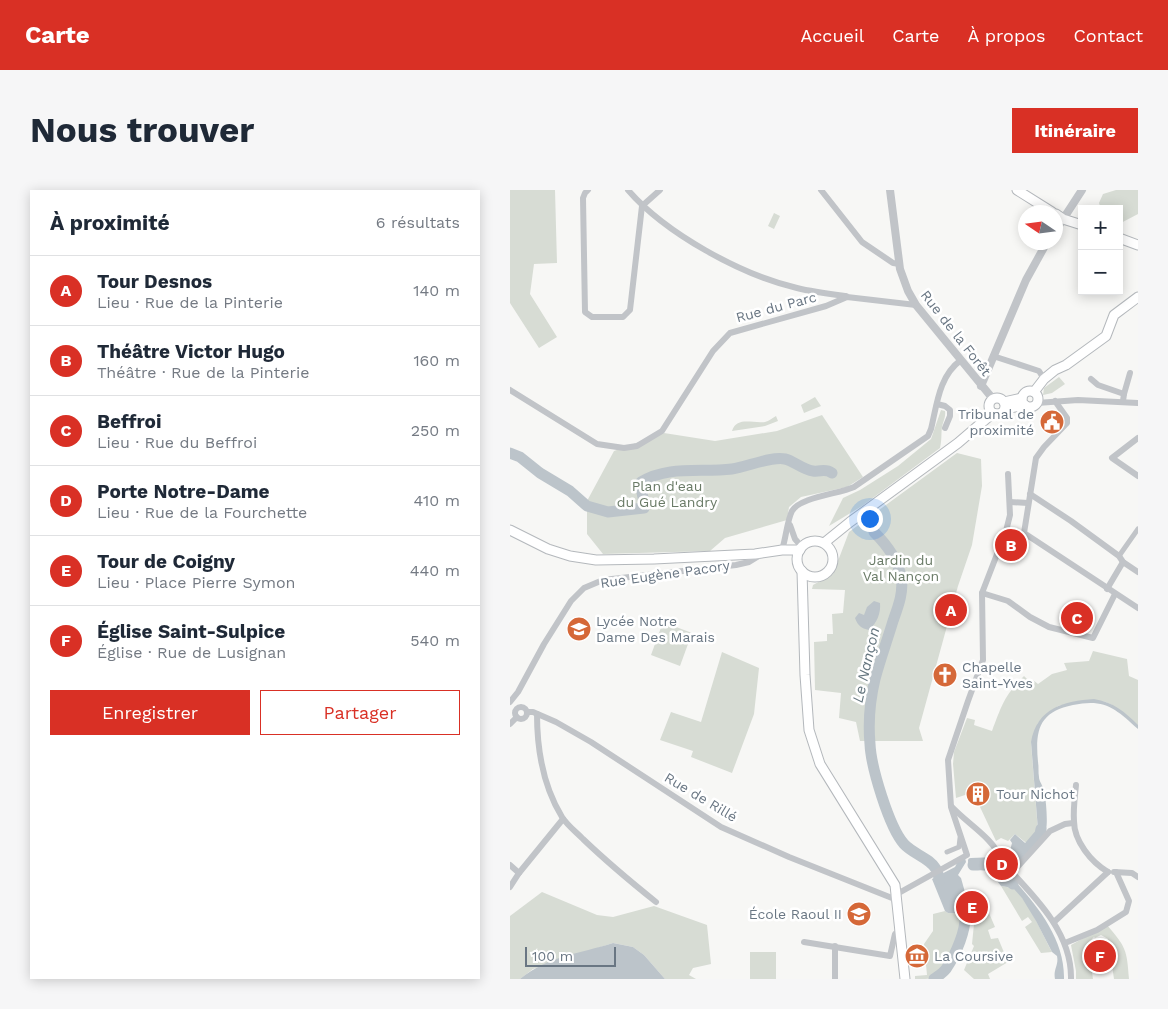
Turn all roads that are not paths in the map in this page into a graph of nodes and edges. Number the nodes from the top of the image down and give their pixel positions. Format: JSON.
{"nodes":[{"id":1,"x":588,"y":190,"type":"edge"},
{"id":2,"x":628,"y":190,"type":"edge"},
{"id":3,"x":660,"y":190,"type":"edge"},
{"id":4,"x":821,"y":190,"type":"edge"},
{"id":5,"x":890,"y":190,"type":"edge"},
{"id":6,"x":1017,"y":190,"type":"edge"},
{"id":7,"x":1082,"y":190,"type":"edge"},
{"id":8,"x":1041,"y":205,"type":"edge"},
{"id":9,"x":642,"y":206,"type":"junction"},
{"id":10,"x":1063,"y":212,"type":"edge"},
{"id":11,"x":1063,"y":218,"type":"edge"},
{"id":12,"x":1078,"y":224,"type":"edge"},
{"id":13,"x":1123,"y":239,"type":"edge"},
{"id":14,"x":1138,"y":245,"type":"edge"},
{"id":15,"x":1043,"y":250,"type":"edge"},
{"id":16,"x":900,"y":264,"type":"junction"},
{"id":17,"x":847,"y":296,"type":"junction"},
{"id":18,"x":1138,"y":297,"type":"edge"},
{"id":19,"x":916,"y":305,"type":"junction"},
{"id":20,"x":993,"y":356,"type":"junction"},
{"id":21,"x":961,"y":360,"type":"junction"},
{"id":22,"x":1130,"y":373,"type":"dead end"},
{"id":23,"x":1044,"y":379,"type":"junction"},
{"id":24,"x":1092,"y":379,"type":"dead end"},
{"id":25,"x":981,"y":386,"type":"junction"},
{"id":26,"x":510,"y":390,"type":"edge"},
{"id":27,"x":1034,"y":392,"type":"junction"},
{"id":28,"x":1123,"y":398,"type":"junction"},
{"id":29,"x":993,"y":399,"type":"junction"},
{"id":30,"x":1055,"y":401,"type":"junction"},
{"id":31,"x":1024,"y":402,"type":"junction"},
{"id":32,"x":1037,"y":402,"type":"junction"},
{"id":33,"x":1138,"y":403,"type":"edge"},
{"id":34,"x":937,"y":404,"type":"junction"},
{"id":35,"x":1004,"y":406,"type":"junction"},
{"id":36,"x":993,"y":413,"type":"junction"},
{"id":37,"x":945,"y":428,"type":"dead end"},
{"id":38,"x":1138,"y":438,"type":"edge"},
{"id":39,"x":1008,"y":474,"type":"dead end"},
{"id":40,"x":1138,"y":476,"type":"edge"},
{"id":41,"x":1030,"y":494,"type":"junction"},
{"id":42,"x":1010,"y":502,"type":"junction"},
{"id":43,"x":1028,"y":503,"type":"junction"},
{"id":44,"x":789,"y":523,"type":"junction"},
{"id":45,"x":1138,"y":529,"type":"edge"},
{"id":46,"x":510,"y":530,"type":"edge"},
{"id":47,"x":827,"y":547,"type":"junction"},
{"id":48,"x":801,"y":548,"type":"junction"},
{"id":49,"x":782,"y":550,"type":"junction"},
{"id":50,"x":758,"y":554,"type":"junction"},
{"id":51,"x":1121,"y":559,"type":"junction"},
{"id":52,"x":797,"y":560,"type":"junction"},
{"id":53,"x":802,"y":571,"type":"junction"},
{"id":54,"x":1138,"y":572,"type":"edge"},
{"id":55,"x":811,"y":576,"type":"junction"},
{"id":56,"x":1108,"y":589,"type":"junction"},
{"id":57,"x":804,"y":593,"type":"junction"},
{"id":58,"x":982,"y":594,"type":"junction"},
{"id":59,"x":1116,"y":594,"type":"junction"},
{"id":60,"x":1138,"y":608,"type":"edge"},
{"id":61,"x":516,"y":694,"type":"junction"},
{"id":62,"x":510,"y":703,"type":"edge"},
{"id":63,"x":518,"y":711,"type":"junction"},
{"id":64,"x":527,"y":712,"type":"junction"},
{"id":65,"x":537,"y":714,"type":"junction"},
{"id":66,"x":510,"y":724,"type":"edge"},
{"id":67,"x":1076,"y":784,"type":"dead end"},
{"id":68,"x":951,"y":806,"type":"junction"},
{"id":69,"x":563,"y":819,"type":"junction"},
{"id":70,"x":1073,"y":823,"type":"junction"},
{"id":71,"x":960,"y":834,"type":"junction"},
{"id":72,"x":947,"y":852,"type":"dead end"},
{"id":73,"x":510,"y":866,"type":"edge"},
{"id":74,"x":1108,"y":872,"type":"junction"},
{"id":75,"x":1116,"y":872,"type":"junction"},
{"id":76,"x":519,"y":873,"type":"junction"},
{"id":77,"x":1012,"y":873,"type":"junction"},
{"id":78,"x":1138,"y":877,"type":"edge"},
{"id":79,"x":510,"y":887,"type":"edge"},
{"id":80,"x":897,"y":897,"type":"junction"},
{"id":81,"x":656,"y":902,"type":"dead end"},
{"id":82,"x":1054,"y":922,"type":"junction"},
{"id":83,"x":900,"y":929,"type":"junction"},
{"id":84,"x":804,"y":942,"type":"dead end"},
{"id":85,"x":1065,"y":944,"type":"junction"},
{"id":86,"x":835,"y":946,"type":"junction"},
{"id":87,"x":835,"y":979,"type":"edge"},
{"id":88,"x":905,"y":979,"type":"edge"},
{"id":89,"x":1071,"y":979,"type":"edge"}],
"edges":[{"from":1,"to":9,"type":"street"},
{"from":2,"to":9,"type":"street"},
{"from":3,"to":9,"type":"street"},
{"from":4,"to":16,"type":"street"},
{"from":5,"to":16,"type":"street","name":"Rue de la Forêt"},
{"from":6,"to":8,"type":"main road"},
{"from":7,"to":10,"type":"street"},
{"from":9,"to":17,"type":"street"},
{"from":11,"to":12,"type":"main road"},
{"from":13,"to":14,"type":"main road"},
{"from":15,"to":20,"type":"street"},
{"from":16,"to":19,"type":"street","name":"Rue de la Forêt"},
{"from":17,"to":19,"type":"street"},
{"from":17,"to":26,"type":"street","name":"Rue du Parc"},
{"from":18,"to":23,"type":"main road"},
{"from":19,"to":21,"type":"street","name":"Rue de la Forêt"},
{"from":20,"to":23,"type":"street"},
{"from":20,"to":25,"type":"street"},
{"from":21,"to":25,"type":"street","name":"Rue de la Forêt"},
{"from":21,"to":34,"type":"street"},
{"from":22,"to":28,"type":"street"},
{"from":23,"to":27,"type":"main road"},
{"from":24,"to":28,"type":"street"},
{"from":25,"to":29,"type":"street","name":"Rue de la Forêt"},
{"from":27,"to":31,"type":"main road"},
{"from":27,"to":32,"type":"main road"},
{"from":28,"to":30,"type":"street"},
{"from":28,"to":33,"type":"street"},
{"from":29,"to":35,"type":"main road"},
{"from":29,"to":36,"type":"main road"},
{"from":30,"to":32,"type":"street"},
{"from":30,"to":41,"type":"street"},
{"from":31,"to":32,"type":"main road"},
{"from":31,"to":35,"type":"main road"},
{"from":34,"to":37,"type":"street"},
{"from":34,"to":44,"type":"street"},
{"from":35,"to":36,"type":"main road"},
{"from":36,"to":47,"type":"main road"},
{"from":38,"to":40,"type":"street"},
{"from":39,"to":42,"type":"street"},
{"from":41,"to":43,"type":"street"},
{"from":41,"to":51,"type":"street"},
{"from":42,"to":43,"type":"street"},
{"from":42,"to":58,"type":"street"},
{"from":43,"to":56,"type":"street"},
{"from":44,"to":48,"type":"street"},
{"from":44,"to":49,"type":"street"},
{"from":45,"to":51,"type":"street"},
{"from":46,"to":50,"type":"main road"},
{"from":47,"to":48,"type":"main road"},
{"from":47,"to":55,"type":"main road"},
{"from":48,"to":49,"type":"main road"},
{"from":48,"to":52,"type":"main road"},
{"from":49,"to":50,"type":"main road"},
{"from":50,"to":52,"type":"main road","name":"Rue Eugène Pacory"},
{"from":50,"to":61,"type":"street","name":"Rue Eugène Pacory"},
{"from":51,"to":54,"type":"street"},
{"from":51,"to":56,"type":"street"},
{"from":52,"to":53,"type":"main road"},
{"from":53,"to":55,"type":"main road"},
{"from":53,"to":57,"type":"main road"},
{"from":55,"to":57,"type":"main road"},
{"from":56,"to":59,"type":"street"},
{"from":57,"to":80,"type":"main road"},
{"from":58,"to":59,"type":"street"},
{"from":58,"to":68,"type":"street"},
{"from":59,"to":60,"type":"street"},
{"from":61,"to":62,"type":"street","name":"Rue Eugène Pacory"},
{"from":61,"to":63,"type":"street"},
{"from":62,"to":63,"type":"street"},
{"from":63,"to":64,"type":"street"},
{"from":63,"to":64,"type":"street"},
{"from":63,"to":66,"type":"street"},
{"from":64,"to":65,"type":"street","name":"Rue de Rillé"},
{"from":65,"to":69,"type":"street"},
{"from":65,"to":80,"type":"street","name":"Rue de Rillé"},
{"from":67,"to":70,"type":"street"},
{"from":68,"to":71,"type":"street"},
{"from":68,"to":77,"type":"street"},
{"from":69,"to":76,"type":"street"},
{"from":69,"to":81,"type":"street"},
{"from":70,"to":74,"type":"street"},
{"from":70,"to":77,"type":"street"},
{"from":71,"to":72,"type":"street"},
{"from":71,"to":80,"type":"street"},
{"from":73,"to":76,"type":"street"},
{"from":74,"to":75,"type":"street"},
{"from":74,"to":82,"type":"street"},
{"from":75,"to":78,"type":"street"},
{"from":75,"to":85,"type":"street"},
{"from":76,"to":79,"type":"street"},
{"from":77,"to":82,"type":"street"},
{"from":80,"to":83,"type":"main road"},
{"from":82,"to":85,"type":"street"},
{"from":83,"to":86,"type":"street"},
{"from":83,"to":88,"type":"main road"},
{"from":84,"to":86,"type":"street"},
{"from":85,"to":89,"type":"street"},
{"from":86,"to":87,"type":"street"}]}
